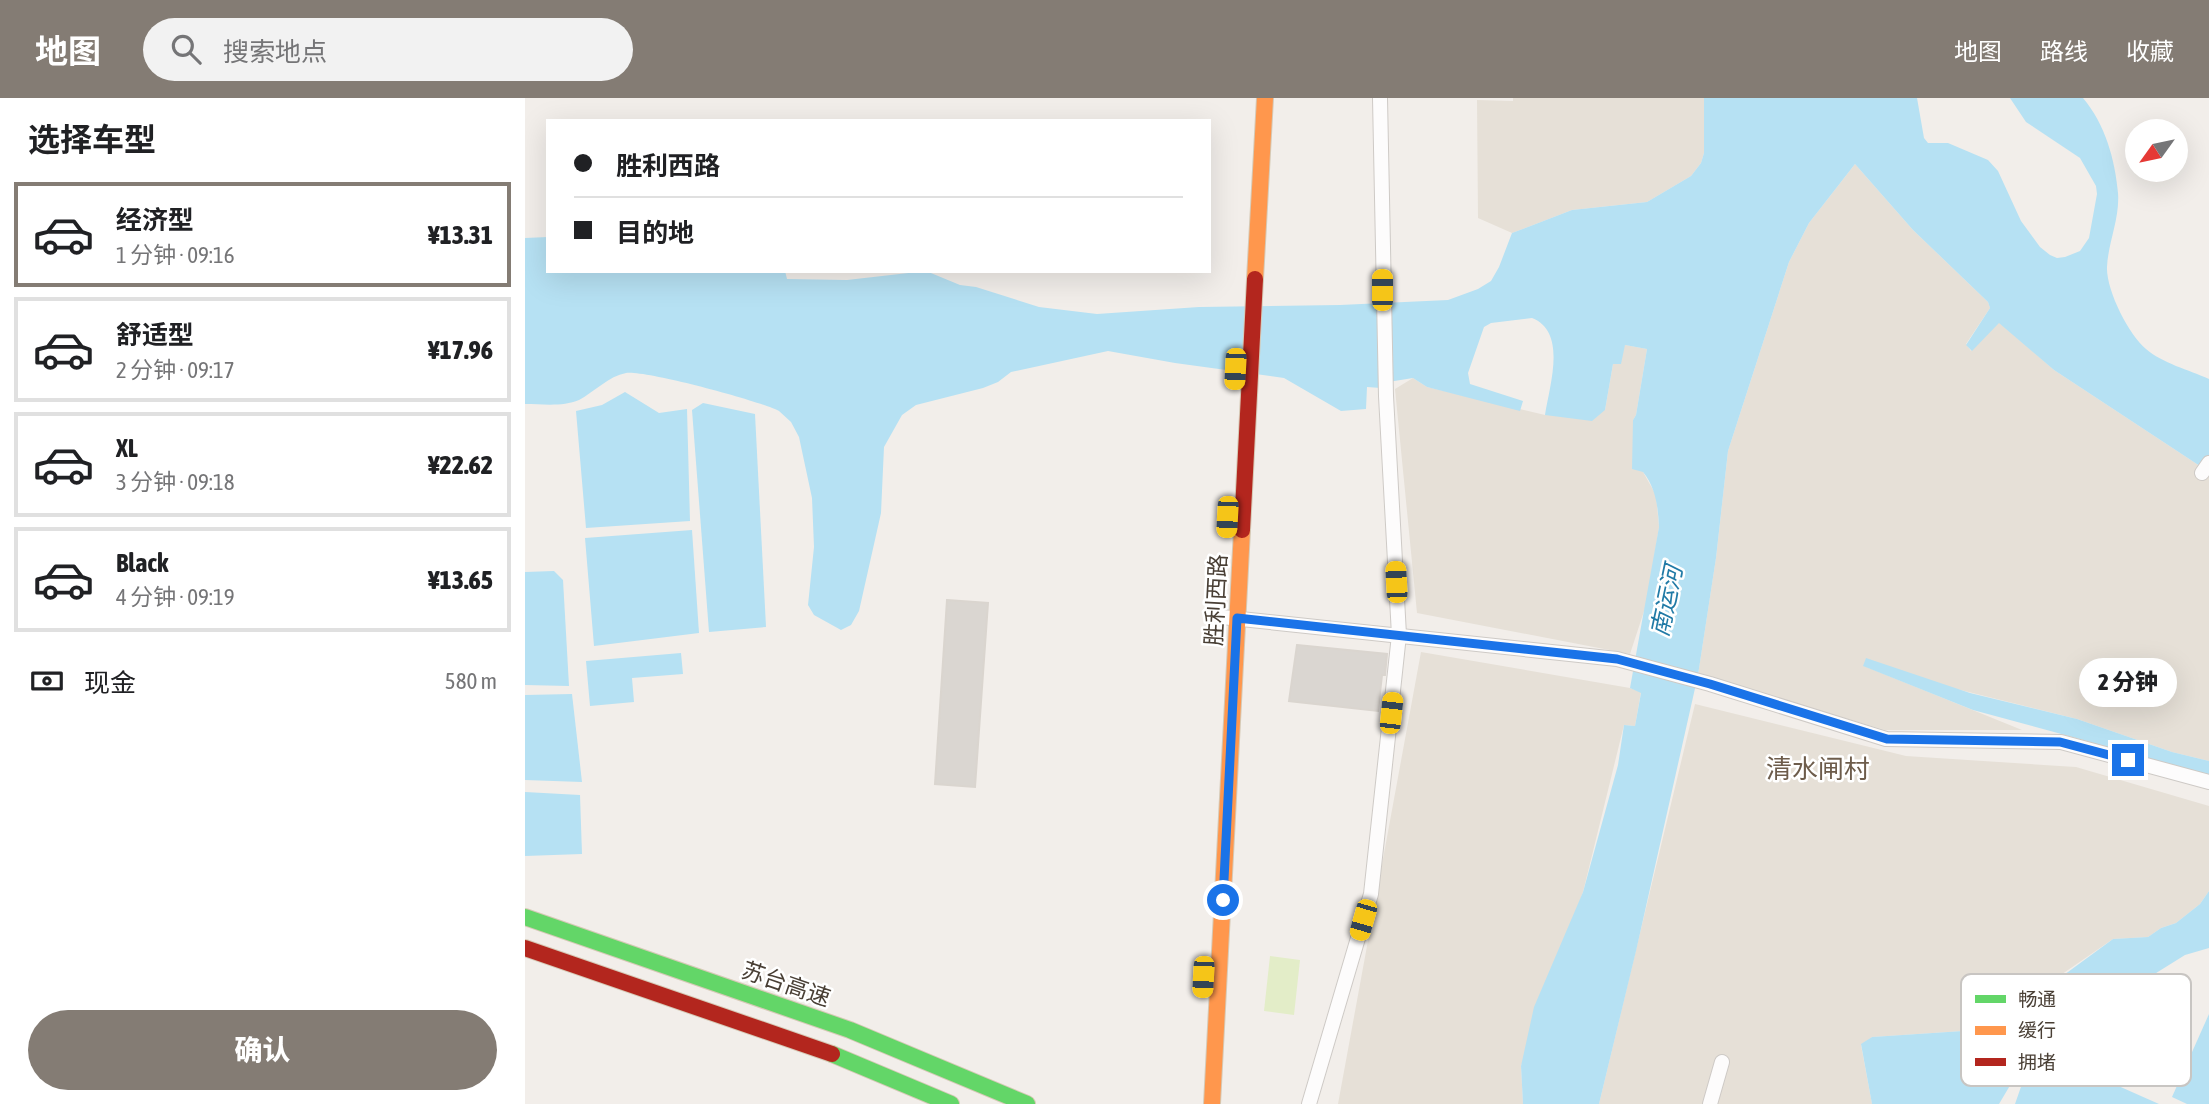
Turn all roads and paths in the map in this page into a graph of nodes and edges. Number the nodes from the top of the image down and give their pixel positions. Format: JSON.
{"nodes":[{"id":1,"x":1250,"y":98,"type":"edge"},
{"id":2,"x":1265,"y":98,"type":"edge"},
{"id":3,"x":1380,"y":98,"type":"edge"},
{"id":4,"x":1246,"y":299,"type":"junction"},
{"id":5,"x":1230,"y":617,"type":"junction"},
{"id":6,"x":1399,"y":635,"type":"junction"},
{"id":7,"x":2209,"y":782,"type":"edge"},
{"id":8,"x":525,"y":917,"type":"edge"},
{"id":9,"x":525,"y":948,"type":"edge"},
{"id":10,"x":1722,"y":1062,"type":"dead end"},
{"id":11,"x":951,"y":1104,"type":"edge"},
{"id":12,"x":1027,"y":1104,"type":"edge"},
{"id":13,"x":1197,"y":1104,"type":"edge"},
{"id":14,"x":1212,"y":1104,"type":"edge"},
{"id":15,"x":1309,"y":1104,"type":"edge"},
{"id":16,"x":1710,"y":1104,"type":"edge"}],
"edges":[{"from":1,"to":4,"type":"main road","name":"胜利西路"},
{"from":2,"to":4,"type":"main road","name":"胜利西路"},
{"from":3,"to":6,"type":"street"},
{"from":4,"to":5,"type":"main road","name":"胜利西路"},
{"from":5,"to":6,"type":"street"},
{"from":5,"to":13,"type":"main road","name":"胜利西路"},
{"from":5,"to":14,"type":"main road","name":"胜利西路"},
{"from":6,"to":7,"type":"street"},
{"from":6,"to":15,"type":"street"},
{"from":8,"to":12,"type":"main road","name":"苏台高速"},
{"from":9,"to":11,"type":"main road"},
{"from":10,"to":16,"type":"street"}]}
